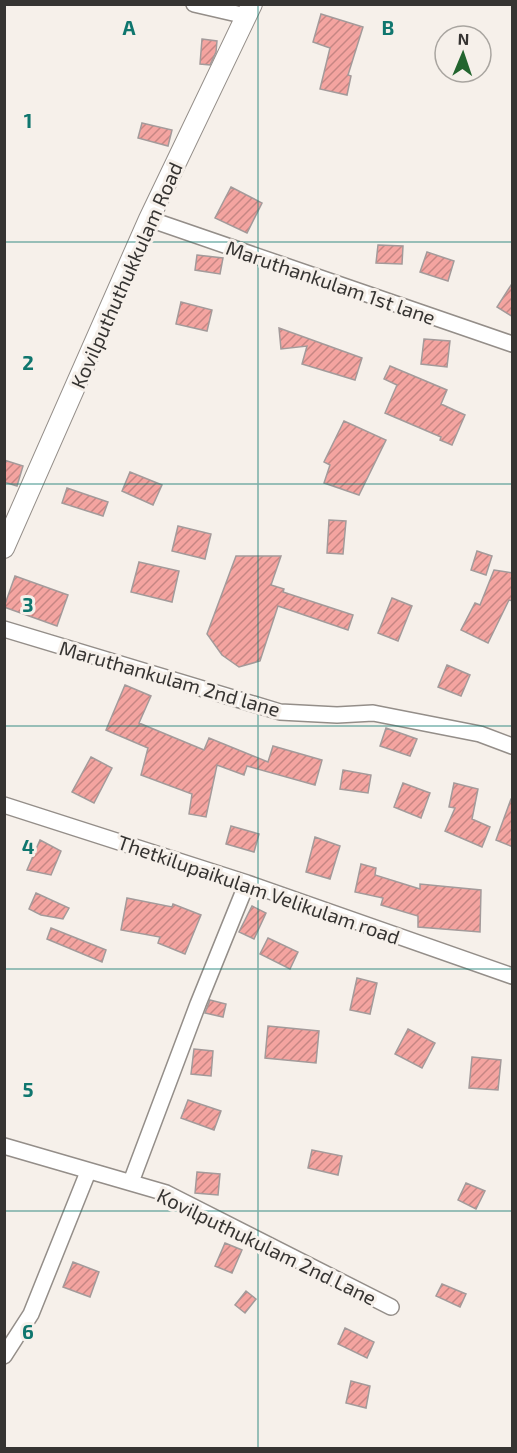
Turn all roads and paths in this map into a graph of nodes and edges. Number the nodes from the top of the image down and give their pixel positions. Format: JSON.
{"nodes":[{"id":1,"x":194,"y":4,"type":"edge"},
{"id":2,"x":249,"y":10,"type":"edge"},
{"id":3,"x":149,"y":219,"type":"junction"},
{"id":4,"x":513,"y":344,"type":"edge"},
{"id":5,"x":4,"y":548,"type":"edge"},
{"id":6,"x":4,"y":629,"type":"edge"},
{"id":7,"x":513,"y":746,"type":"edge"},
{"id":8,"x":4,"y":805,"type":"edge"},
{"id":9,"x":247,"y":883,"type":"junction"},
{"id":10,"x":513,"y":976,"type":"edge"},
{"id":11,"x":4,"y":1146,"type":"edge"},
{"id":12,"x":88,"y":1172,"type":"junction"},
{"id":13,"x":131,"y":1182,"type":"junction"},
{"id":14,"x":391,"y":1307,"type":"dead end"},
{"id":15,"x":4,"y":1356,"type":"edge"}],
"edges":[{"from":1,"to":2,"type":"street"},
{"from":2,"to":3,"type":"street","name":"Kovilputhuthukkulam Road"},
{"from":3,"to":4,"type":"street","name":"Maruthankulam 1st lane"},
{"from":3,"to":5,"type":"street","name":"Kovilputhuthukkulam Road"},
{"from":6,"to":7,"type":"street","name":"Maruthankulam 2nd lane"},
{"from":8,"to":9,"type":"street","name":"Thetkilupaikulam Velikulam road"},
{"from":9,"to":10,"type":"street","name":"Thetkilupaikulam Velikulam road"},
{"from":9,"to":13,"type":"street"},
{"from":11,"to":12,"type":"street","name":"Kovilputhukulam 2nd Lane"},
{"from":12,"to":13,"type":"street","name":"Kovilputhukulam 2nd Lane"},
{"from":12,"to":15,"type":"street"},
{"from":13,"to":14,"type":"street","name":"Kovilputhukulam 2nd Lane"}]}
